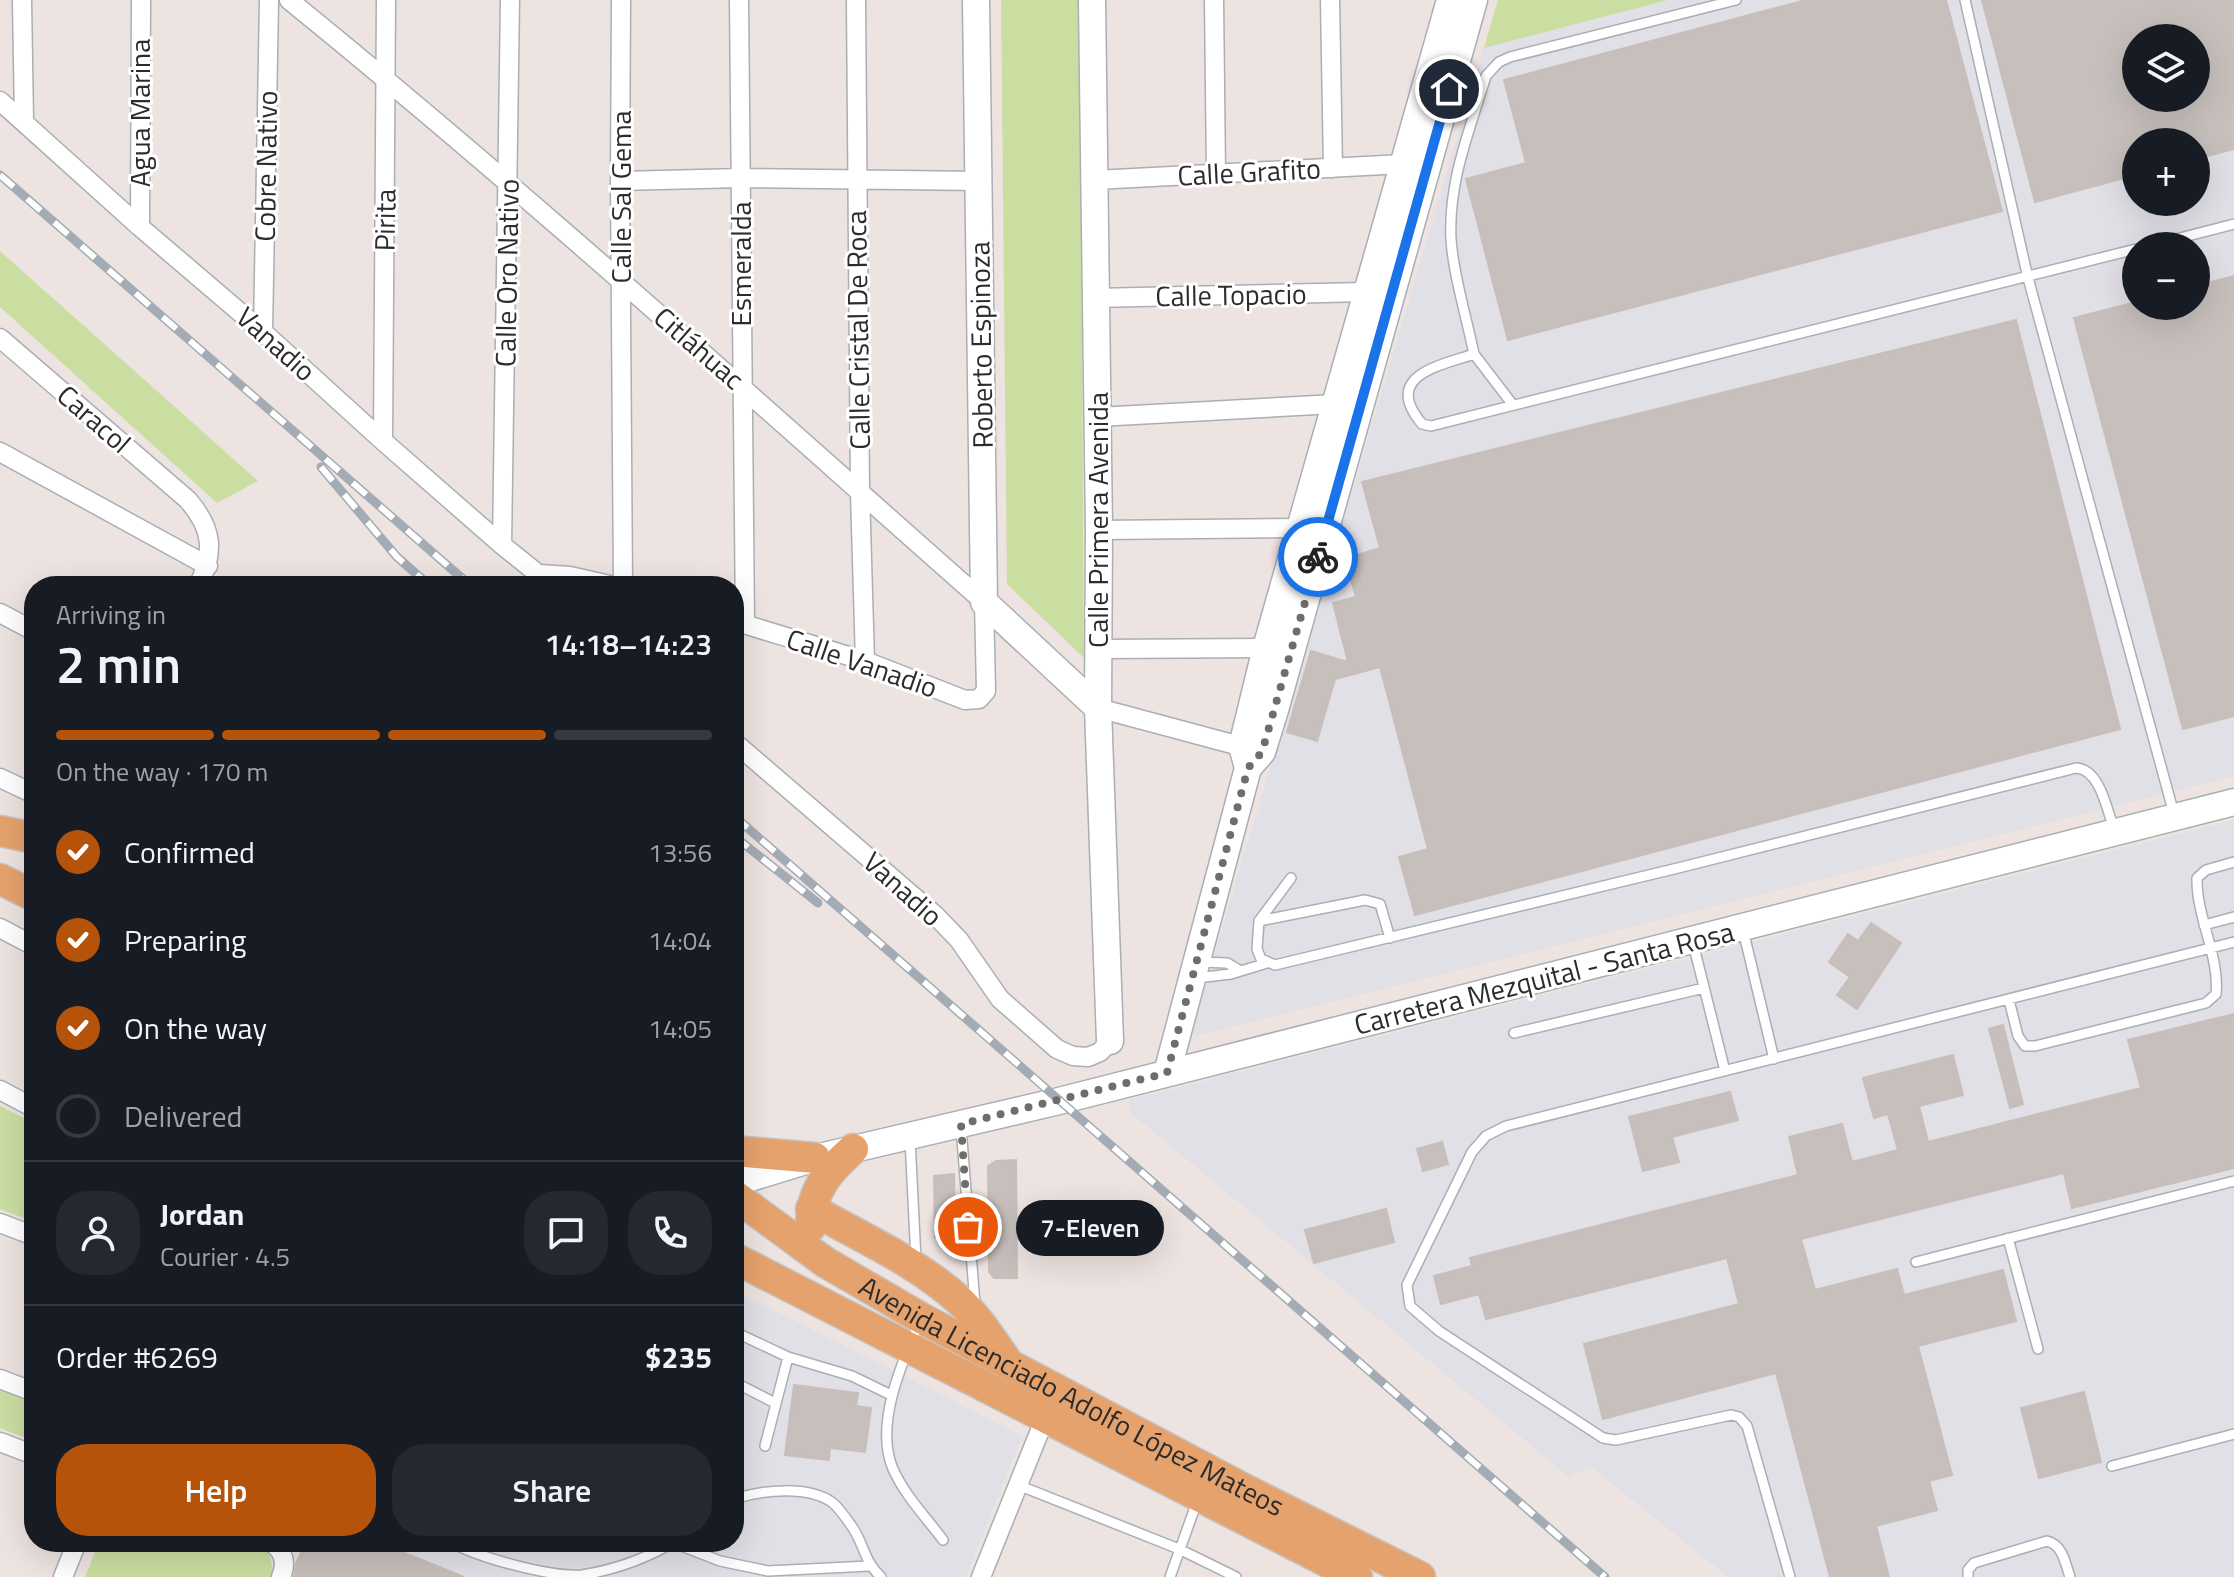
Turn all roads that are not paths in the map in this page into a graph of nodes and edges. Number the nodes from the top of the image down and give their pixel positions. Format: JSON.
{"nodes":[{"id":1,"x":22,"y":0,"type":"edge"},
{"id":2,"x":141,"y":0,"type":"edge"},
{"id":3,"x":269,"y":0,"type":"edge"},
{"id":4,"x":289,"y":0,"type":"edge"},
{"id":5,"x":386,"y":0,"type":"edge"},
{"id":6,"x":510,"y":0,"type":"edge"},
{"id":7,"x":621,"y":0,"type":"edge"},
{"id":8,"x":739,"y":0,"type":"edge"},
{"id":9,"x":856,"y":0,"type":"edge"},
{"id":10,"x":976,"y":0,"type":"edge"},
{"id":11,"x":1092,"y":0,"type":"edge"},
{"id":12,"x":1214,"y":0,"type":"edge"},
{"id":13,"x":1330,"y":0,"type":"edge"},
{"id":14,"x":1450,"y":0,"type":"edge"},
{"id":15,"x":1474,"y":0,"type":"edge"},
{"id":16,"x":1736,"y":0,"type":"edge"},
{"id":17,"x":1965,"y":0,"type":"edge"},
{"id":18,"x":387,"y":80,"type":"junction"},
{"id":19,"x":0,"y":101,"type":"edge"},
{"id":20,"x":24,"y":121,"type":"junction"},
{"id":21,"x":1403,"y":164,"type":"junction"},
{"id":22,"x":1333,"y":168,"type":"junction"},
{"id":23,"x":1216,"y":175,"type":"junction"},
{"id":24,"x":741,"y":178,"type":"junction"},
{"id":25,"x":857,"y":180,"type":"junction"},
{"id":26,"x":1095,"y":180,"type":"junction"},
{"id":27,"x":620,"y":181,"type":"junction"},
{"id":28,"x":979,"y":181,"type":"junction"},
{"id":29,"x":508,"y":184,"type":"junction"},
{"id":30,"x":2234,"y":224,"type":"edge"},
{"id":31,"x":140,"y":227,"type":"junction"},
{"id":32,"x":2203,"y":232,"type":"edge"},
{"id":33,"x":2122,"y":253,"type":"edge"},
{"id":34,"x":2028,"y":278,"type":"junction"},
{"id":35,"x":621,"y":280,"type":"junction"},
{"id":36,"x":1366,"y":292,"type":"junction"},
{"id":37,"x":1095,"y":298,"type":"junction"},
{"id":38,"x":263,"y":332,"type":"junction"},
{"id":39,"x":0,"y":338,"type":"edge"},
{"id":40,"x":1474,"y":354,"type":"junction"},
{"id":41,"x":742,"y":385,"type":"junction"},
{"id":42,"x":1513,"y":405,"type":"junction"},
{"id":43,"x":1346,"y":409,"type":"junction"},
{"id":44,"x":1098,"y":417,"type":"junction"},
{"id":45,"x":383,"y":441,"type":"junction"},
{"id":46,"x":0,"y":452,"type":"edge"},
{"id":47,"x":860,"y":492,"type":"junction"},
{"id":48,"x":1301,"y":528,"type":"junction"},
{"id":49,"x":1099,"y":530,"type":"junction"},
{"id":50,"x":502,"y":545,"type":"junction"},
{"id":51,"x":208,"y":566,"type":"junction"},
{"id":52,"x":203,"y":576,"type":"edge"},
{"id":53,"x":541,"y":576,"type":"edge"},
{"id":54,"x":623,"y":576,"type":"edge"},
{"id":55,"x":740,"y":576,"type":"edge"},
{"id":56,"x":984,"y":602,"type":"junction"},
{"id":57,"x":0,"y":613,"type":"edge"},
{"id":58,"x":744,"y":623,"type":"edge"},
{"id":59,"x":24,"y":626,"type":"edge"},
{"id":60,"x":1266,"y":648,"type":"junction"},
{"id":61,"x":1100,"y":649,"type":"junction"},
{"id":62,"x":865,"y":661,"type":"junction"},
{"id":63,"x":986,"y":691,"type":"joint"},
{"id":64,"x":1098,"y":708,"type":"junction"},
{"id":65,"x":744,"y":751,"type":"edge"},
{"id":66,"x":1251,"y":755,"type":"junction"},
{"id":67,"x":0,"y":778,"type":"edge"},
{"id":68,"x":24,"y":789,"type":"edge"},
{"id":69,"x":2234,"y":802,"type":"edge"},
{"id":70,"x":2175,"y":817,"type":"junction"},
{"id":71,"x":0,"y":831,"type":"edge"},
{"id":72,"x":2116,"y":832,"type":"junction"},
{"id":73,"x":24,"y":836,"type":"edge"},
{"id":74,"x":2234,"y":862,"type":"edge"},
{"id":75,"x":1291,"y":878,"type":"dead end"},
{"id":76,"x":0,"y":879,"type":"edge"},
{"id":77,"x":24,"y":891,"type":"edge"},
{"id":78,"x":2234,"y":917,"type":"edge"},
{"id":79,"x":1259,"y":921,"type":"junction"},
{"id":80,"x":2204,"y":925,"type":"junction"},
{"id":81,"x":1742,"y":927,"type":"junction"},
{"id":82,"x":0,"y":928,"type":"edge"},
{"id":83,"x":1390,"y":938,"type":"junction"},
{"id":84,"x":1692,"y":940,"type":"junction"},
{"id":85,"x":24,"y":941,"type":"edge"},
{"id":86,"x":2234,"y":942,"type":"edge"},
{"id":87,"x":2209,"y":949,"type":"junction"},
{"id":88,"x":1267,"y":963,"type":"junction"},
{"id":89,"x":1239,"y":970,"type":"junction"},
{"id":90,"x":1195,"y":971,"type":"junction"},
{"id":91,"x":1704,"y":988,"type":"junction"},
{"id":92,"x":2009,"y":1000,"type":"junction"},
{"id":93,"x":1514,"y":1033,"type":"dead end"},
{"id":94,"x":1110,"y":1041,"type":"joint"},
{"id":95,"x":1774,"y":1059,"type":"junction"},
{"id":96,"x":1725,"y":1071,"type":"junction"},
{"id":97,"x":1167,"y":1073,"type":"junction"},
{"id":98,"x":0,"y":1090,"type":"edge"},
{"id":99,"x":24,"y":1103,"type":"edge"},
{"id":100,"x":961,"y":1124,"type":"junction"},
{"id":101,"x":910,"y":1136,"type":"junction"},
{"id":102,"x":853,"y":1149,"type":"junction"},
{"id":103,"x":744,"y":1152,"type":"edge"},
{"id":104,"x":815,"y":1158,"type":"junction"},
{"id":105,"x":744,"y":1180,"type":"edge"},
{"id":106,"x":2234,"y":1181,"type":"edge"},
{"id":107,"x":744,"y":1202,"type":"edge"},
{"id":108,"x":811,"y":1209,"type":"junction"},
{"id":109,"x":0,"y":1223,"type":"edge"},
{"id":110,"x":24,"y":1232,"type":"edge"},
{"id":111,"x":2008,"y":1238,"type":"junction"},
{"id":112,"x":825,"y":1262,"type":"junction"},
{"id":113,"x":1916,"y":1262,"type":"dead end"},
{"id":114,"x":744,"y":1263,"type":"edge"},
{"id":115,"x":916,"y":1268,"type":"junction"},
{"id":116,"x":921,"y":1318,"type":"junction"},
{"id":117,"x":976,"y":1318,"type":"junction"},
{"id":118,"x":744,"y":1336,"type":"edge"},
{"id":119,"x":908,"y":1348,"type":"junction"},
{"id":120,"x":2038,"y":1349,"type":"dead end"},
{"id":121,"x":788,"y":1357,"type":"junction"},
{"id":122,"x":1012,"y":1368,"type":"junction"},
{"id":123,"x":0,"y":1379,"type":"edge"},
{"id":124,"x":744,"y":1387,"type":"edge"},
{"id":125,"x":24,"y":1388,"type":"edge"},
{"id":126,"x":891,"y":1395,"type":"junction"},
{"id":127,"x":775,"y":1403,"type":"junction"},
{"id":128,"x":1045,"y":1418,"type":"junction"},
{"id":129,"x":2234,"y":1434,"type":"edge"},
{"id":130,"x":0,"y":1442,"type":"edge"},
{"id":131,"x":765,"y":1446,"type":"dead end"},
{"id":132,"x":24,"y":1451,"type":"edge"},
{"id":133,"x":2112,"y":1466,"type":"dead end"},
{"id":134,"x":1017,"y":1485,"type":"junction"},
{"id":135,"x":744,"y":1496,"type":"edge"},
{"id":136,"x":1199,"y":1496,"type":"junction"},
{"id":137,"x":943,"y":1540,"type":"dead end"},
{"id":138,"x":1179,"y":1549,"type":"junction"},
{"id":139,"x":73,"y":1552,"type":"edge"},
{"id":140,"x":280,"y":1552,"type":"edge"},
{"id":141,"x":469,"y":1552,"type":"edge"},
{"id":142,"x":652,"y":1552,"type":"edge"},
{"id":143,"x":698,"y":1552,"type":"edge"},
{"id":144,"x":869,"y":1566,"type":"junction"},
{"id":145,"x":63,"y":1577,"type":"edge"},
{"id":146,"x":281,"y":1577,"type":"edge"},
{"id":147,"x":881,"y":1577,"type":"edge"},
{"id":148,"x":981,"y":1577,"type":"edge"},
{"id":149,"x":1170,"y":1577,"type":"edge"},
{"id":150,"x":1236,"y":1577,"type":"edge"},
{"id":151,"x":1357,"y":1577,"type":"edge"},
{"id":152,"x":1420,"y":1577,"type":"edge"},
{"id":153,"x":1790,"y":1577,"type":"edge"},
{"id":154,"x":1968,"y":1577,"type":"edge"},
{"id":155,"x":2070,"y":1577,"type":"edge"}],
"edges":[{"from":1,"to":20,"type":"street"},
{"from":2,"to":31,"type":"street","name":"Agua Marina"},
{"from":3,"to":38,"type":"street","name":"Cobre Nativo"},
{"from":4,"to":18,"type":"street","name":"Citláhuac"},
{"from":5,"to":18,"type":"street","name":"Pirita"},
{"from":6,"to":29,"type":"street","name":"Calle Oro Nativo"},
{"from":7,"to":27,"type":"street","name":"Calle Sal Gema"},
{"from":8,"to":24,"type":"street","name":"Esmeralda"},
{"from":9,"to":25,"type":"street","name":"Calle Cristal De Roca"},
{"from":10,"to":28,"type":"street","name":"Roberto Espinoza"},
{"from":11,"to":26,"type":"street","name":"Calle Primera Avenida"},
{"from":12,"to":23,"type":"street"},
{"from":13,"to":22,"type":"street"},
{"from":14,"to":21,"type":"street"},
{"from":15,"to":43,"type":"street"},
{"from":16,"to":40,"type":"lane"},
{"from":17,"to":34,"type":"lane"},
{"from":18,"to":29,"type":"street","name":"Citláhuac"},
{"from":18,"to":45,"type":"street","name":"Pirita"},
{"from":19,"to":20,"type":"street","name":"Vanadio"},
{"from":20,"to":31,"type":"street","name":"Vanadio"},
{"from":21,"to":22,"type":"street","name":"Calle Grafito"},
{"from":21,"to":36,"type":"street"},
{"from":22,"to":23,"type":"street","name":"Calle Grafito"},
{"from":23,"to":26,"type":"street","name":"Calle Grafito"},
{"from":24,"to":25,"type":"street"},
{"from":24,"to":27,"type":"street"},
{"from":24,"to":41,"type":"street","name":"Esmeralda"},
{"from":25,"to":28,"type":"street"},
{"from":25,"to":47,"type":"street","name":"Calle Cristal De Roca"},
{"from":26,"to":37,"type":"street","name":"Calle Primera Avenida"},
{"from":27,"to":35,"type":"street","name":"Calle Sal Gema"},
{"from":28,"to":56,"type":"street","name":"Roberto Espinoza"},
{"from":29,"to":35,"type":"street","name":"Citláhuac"},
{"from":29,"to":50,"type":"street","name":"Calle Oro Nativo"},
{"from":30,"to":32,"type":"lane"},
{"from":31,"to":38,"type":"street","name":"Vanadio"},
{"from":33,"to":34,"type":"lane"},
{"from":34,"to":42,"type":"lane"},
{"from":34,"to":70,"type":"lane"},
{"from":35,"to":41,"type":"street","name":"Citláhuac"},
{"from":35,"to":54,"type":"street","name":"Calle Sal Gema"},
{"from":36,"to":37,"type":"street","name":"Calle Topacio"},
{"from":36,"to":43,"type":"street"},
{"from":37,"to":44,"type":"street","name":"Calle Primera Avenida"},
{"from":38,"to":45,"type":"street","name":"Vanadio"},
{"from":39,"to":51,"type":"street","name":"Caracol"},
{"from":40,"to":42,"type":"lane"},
{"from":40,"to":42,"type":"lane"},
{"from":41,"to":47,"type":"street","name":"Citláhuac"},
{"from":41,"to":55,"type":"street","name":"Esmeralda"},
{"from":43,"to":44,"type":"street"},
{"from":43,"to":48,"type":"street"},
{"from":43,"to":66,"type":"street"},
{"from":44,"to":49,"type":"street","name":"Calle Primera Avenida"},
{"from":45,"to":50,"type":"street","name":"Vanadio"},
{"from":46,"to":51,"type":"street"},
{"from":47,"to":56,"type":"street","name":"Citláhuac"},
{"from":47,"to":62,"type":"street","name":"Calle Cristal De Roca"},
{"from":48,"to":49,"type":"street"},
{"from":48,"to":60,"type":"street"},
{"from":49,"to":61,"type":"street","name":"Calle Primera Avenida"},
{"from":50,"to":53,"type":"street","name":"Vanadio"},
{"from":51,"to":52,"type":"street"},
{"from":56,"to":63,"type":"street","name":"Roberto Espinoza"},
{"from":56,"to":64,"type":"street","name":"Citláhuac"},
{"from":57,"to":59,"type":"street"},
{"from":58,"to":62,"type":"street","name":"Calle Vanadio"},
{"from":60,"to":61,"type":"street"},
{"from":60,"to":66,"type":"street"},
{"from":61,"to":64,"type":"street","name":"Calle Primera Avenida"},
{"from":62,"to":63,"type":"street","name":"Calle Vanadio"},
{"from":64,"to":66,"type":"street"},
{"from":64,"to":94,"type":"street","name":"Calle Primera Avenida"},
{"from":65,"to":94,"type":"street","name":"Vanadio"},
{"from":66,"to":90,"type":"street"},
{"from":67,"to":68,"type":"street"},
{"from":69,"to":70,"type":"street","name":"Carretera Mezquital - Santa Rosa"},
{"from":70,"to":72,"type":"street","name":"Carretera Mezquital - Santa Rosa"},
{"from":71,"to":73,"type":"main road"},
{"from":72,"to":81,"type":"street","name":"Carretera Mezquital - Santa Rosa"},
{"from":72,"to":83,"type":"lane"},
{"from":74,"to":80,"type":"lane"},
{"from":75,"to":79,"type":"lane"},
{"from":76,"to":77,"type":"main road"},
{"from":78,"to":80,"type":"lane"},
{"from":79,"to":83,"type":"lane"},
{"from":79,"to":88,"type":"lane"},
{"from":80,"to":87,"type":"lane"},
{"from":81,"to":84,"type":"street","name":"Carretera Mezquital - Santa Rosa"},
{"from":81,"to":95,"type":"lane"},
{"from":82,"to":85,"type":"street"},
{"from":83,"to":88,"type":"lane"},
{"from":84,"to":91,"type":"lane"},
{"from":84,"to":97,"type":"street","name":"Carretera Mezquital - Santa Rosa"},
{"from":86,"to":87,"type":"lane"},
{"from":87,"to":92,"type":"lane"},
{"from":87,"to":92,"type":"lane"},
{"from":88,"to":89,"type":"lane"},
{"from":89,"to":90,"type":"lane"},
{"from":89,"to":90,"type":"lane"},
{"from":90,"to":97,"type":"street"},
{"from":91,"to":93,"type":"lane"},
{"from":91,"to":96,"type":"lane"},
{"from":92,"to":95,"type":"lane"},
{"from":95,"to":96,"type":"lane"},
{"from":96,"to":153,"type":"lane"},
{"from":97,"to":100,"type":"street","name":"Carretera Mezquital - Santa Rosa"},
{"from":98,"to":99,"type":"street"},
{"from":100,"to":101,"type":"street","name":"Carretera Mezquital - Santa Rosa"},
{"from":100,"to":117,"type":"lane"},
{"from":101,"to":102,"type":"street","name":"Carretera Mezquital - Santa Rosa"},
{"from":101,"to":115,"type":"lane"},
{"from":102,"to":104,"type":"street","name":"Carretera Mezquital - Santa Rosa"},
{"from":102,"to":108,"type":"main road"},
{"from":103,"to":104,"type":"main road"},
{"from":104,"to":105,"type":"street","name":"Carretera Mezquital - Santa Rosa"},
{"from":106,"to":111,"type":"lane"},
{"from":107,"to":112,"type":"main road","name":"Avenida Licenciado Adolfo López Mateos"},
{"from":108,"to":112,"type":"main road"},
{"from":108,"to":115,"type":"main road"},
{"from":109,"to":110,"type":"street"},
{"from":111,"to":113,"type":"lane"},
{"from":111,"to":120,"type":"lane"},
{"from":112,"to":116,"type":"main road","name":"Avenida Licenciado Adolfo López Mateos"},
{"from":114,"to":119,"type":"main road","name":"Avenida Licenciado Adolfo López Mateos"},
{"from":115,"to":117,"type":"main road"},
{"from":116,"to":119,"type":"lane"},
{"from":116,"to":122,"type":"main road","name":"Avenida Licenciado Adolfo López Mateos"},
{"from":117,"to":122,"type":"main road"},
{"from":118,"to":121,"type":"lane"},
{"from":119,"to":126,"type":"lane"},
{"from":119,"to":128,"type":"main road","name":"Avenida Licenciado Adolfo López Mateos"},
{"from":121,"to":126,"type":"lane"},
{"from":121,"to":127,"type":"lane"},
{"from":122,"to":152,"type":"main road","name":"Avenida Licenciado Adolfo López Mateos"},
{"from":123,"to":125,"type":"street"},
{"from":124,"to":127,"type":"lane"},
{"from":126,"to":137,"type":"lane"},
{"from":127,"to":131,"type":"lane"},
{"from":128,"to":134,"type":"street"},
{"from":128,"to":136,"type":"main road","name":"Avenida Licenciado Adolfo López Mateos"},
{"from":129,"to":133,"type":"lane"},
{"from":130,"to":132,"type":"street"},
{"from":134,"to":138,"type":"lane"},
{"from":134,"to":148,"type":"street"},
{"from":135,"to":144,"type":"lane"},
{"from":136,"to":138,"type":"lane"},
{"from":136,"to":151,"type":"main road","name":"Avenida Licenciado Adolfo López Mateos"},
{"from":138,"to":149,"type":"lane"},
{"from":138,"to":150,"type":"lane"},
{"from":139,"to":145,"type":"street"},
{"from":140,"to":146,"type":"street"},
{"from":141,"to":142,"type":"lane"},
{"from":143,"to":144,"type":"lane"},
{"from":144,"to":147,"type":"lane"},
{"from":154,"to":155,"type":"lane"}]}
